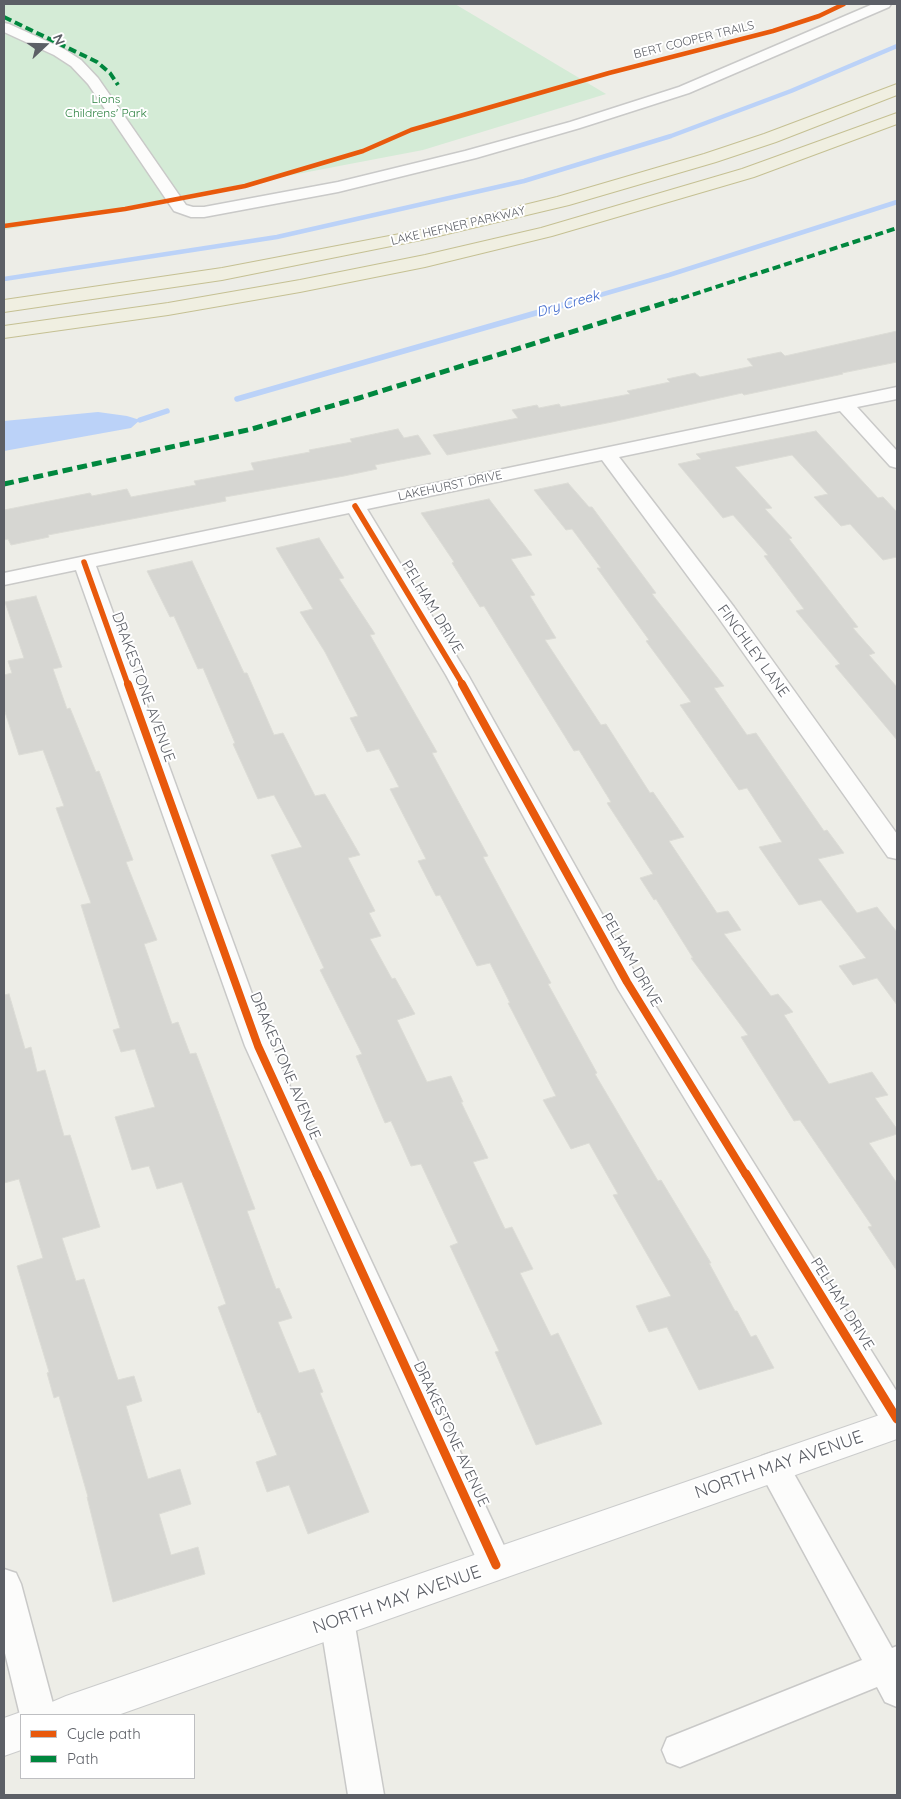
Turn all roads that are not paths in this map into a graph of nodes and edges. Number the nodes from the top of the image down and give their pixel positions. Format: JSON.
{"nodes":[{"id":1,"x":884,"y":4,"type":"edge"},
{"id":2,"x":4,"y":27,"type":"edge"},
{"id":3,"x":897,"y":89,"type":"edge"},
{"id":4,"x":897,"y":118,"type":"edge"},
{"id":5,"x":897,"y":123,"type":"edge"},
{"id":6,"x":864,"y":131,"type":"junction"},
{"id":7,"x":4,"y":306,"type":"edge"},
{"id":8,"x":4,"y":332,"type":"edge"},
{"id":9,"x":897,"y":393,"type":"edge"},
{"id":10,"x":844,"y":404,"type":"junction"},
{"id":11,"x":606,"y":453,"type":"junction"},
{"id":12,"x":897,"y":462,"type":"edge"},
{"id":13,"x":355,"y":506,"type":"junction"},
{"id":14,"x":84,"y":562,"type":"junction"},
{"id":15,"x":4,"y":579,"type":"edge"},
{"id":16,"x":897,"y":851,"type":"edge"},
{"id":17,"x":897,"y":1419,"type":"edge"},
{"id":18,"x":897,"y":1424,"type":"edge"},
{"id":19,"x":773,"y":1466,"type":"junction"},
{"id":20,"x":496,"y":1565,"type":"junction"},
{"id":21,"x":4,"y":1584,"type":"edge"},
{"id":22,"x":337,"y":1620,"type":"junction"},
{"id":23,"x":893,"y":1673,"type":"edge"},
{"id":24,"x":38,"y":1714,"type":"edge"},
{"id":25,"x":69,"y":1714,"type":"edge"},
{"id":26,"x":20,"y":1731,"type":"edge"},
{"id":27,"x":4,"y":1737,"type":"edge"},
{"id":28,"x":680,"y":1750,"type":"dead end"},
{"id":29,"x":366,"y":1795,"type":"edge"}],
"edges":[{"from":1,"to":2,"type":"street"},
{"from":3,"to":7,"type":"highway","name":"LAKE HEFNER PARKWAY"},
{"from":4,"to":6,"type":"highway","name":"LAKE HEFNER PARKWAY"},
{"from":5,"to":6,"type":"highway"},
{"from":6,"to":8,"type":"highway","name":"LAKE HEFNER PARKWAY"},
{"from":9,"to":10,"type":"street","name":"LAKEHURST DRIVE"},
{"from":10,"to":11,"type":"street","name":"LAKEHURST DRIVE"},
{"from":10,"to":12,"type":"street"},
{"from":11,"to":13,"type":"street","name":"LAKEHURST DRIVE"},
{"from":11,"to":16,"type":"street","name":"FINCHLEY LANE"},
{"from":13,"to":14,"type":"street","name":"LAKEHURST DRIVE"},
{"from":13,"to":17,"type":"street","name":"PELHAM DRIVE"},
{"from":14,"to":15,"type":"street","name":"LAKEHURST DRIVE"},
{"from":14,"to":20,"type":"street","name":"DRAKESTONE AVENUE"},
{"from":18,"to":19,"type":"main road","name":"NORTH MAY AVENUE"},
{"from":19,"to":20,"type":"main road","name":"NORTH MAY AVENUE"},
{"from":19,"to":23,"type":"street"},
{"from":20,"to":22,"type":"main road","name":"NORTH MAY AVENUE"},
{"from":21,"to":24,"type":"street"},
{"from":22,"to":25,"type":"main road","name":"NORTH MAY AVENUE"},
{"from":22,"to":29,"type":"street"},
{"from":23,"to":28,"type":"street"},
{"from":26,"to":27,"type":"main road"}]}
